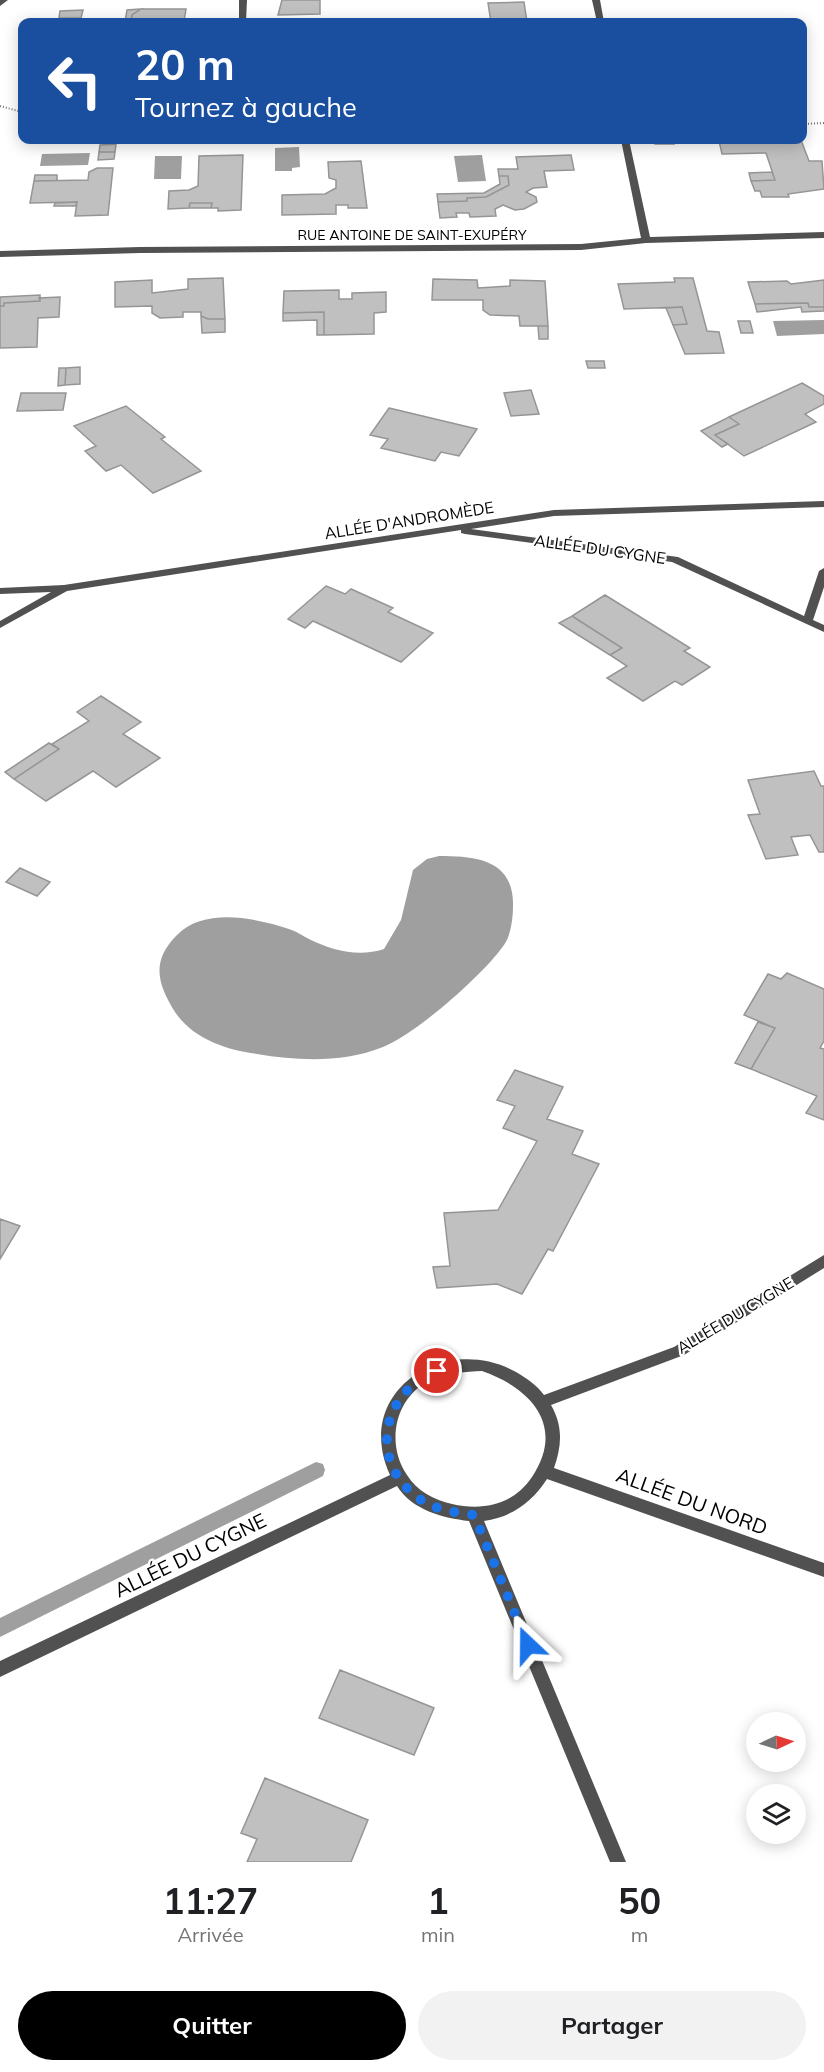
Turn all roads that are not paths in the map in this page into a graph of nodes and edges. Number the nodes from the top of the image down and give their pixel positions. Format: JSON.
{"nodes":[{"id":1,"x":4,"y":0,"type":"edge"},
{"id":2,"x":243,"y":0,"type":"edge"},
{"id":3,"x":596,"y":0,"type":"edge"},
{"id":4,"x":0,"y":4,"type":"edge"},
{"id":5,"x":243,"y":18,"type":"edge"},
{"id":6,"x":600,"y":18,"type":"edge"},
{"id":7,"x":626,"y":144,"type":"edge"},
{"id":8,"x":824,"y":236,"type":"edge"},
{"id":9,"x":646,"y":240,"type":"junction"},
{"id":10,"x":0,"y":254,"type":"edge"},
{"id":11,"x":824,"y":504,"type":"edge"},
{"id":12,"x":452,"y":529,"type":"junction"},
{"id":13,"x":824,"y":571,"type":"edge"},
{"id":14,"x":64,"y":588,"type":"junction"},
{"id":15,"x":0,"y":591,"type":"edge"},
{"id":16,"x":808,"y":621,"type":"junction"},
{"id":17,"x":0,"y":625,"type":"edge"},
{"id":18,"x":824,"y":628,"type":"edge"},
{"id":19,"x":824,"y":1261,"type":"edge"},
{"id":20,"x":542,"y":1402,"type":"junction"},
{"id":21,"x":547,"y":1472,"type":"junction"},
{"id":22,"x":399,"y":1478,"type":"junction"},
{"id":23,"x":474,"y":1515,"type":"junction"},
{"id":24,"x":824,"y":1570,"type":"edge"},
{"id":25,"x":0,"y":1669,"type":"edge"},
{"id":26,"x":618,"y":1862,"type":"edge"}],
"edges":[{"from":1,"to":4,"type":"street"},
{"from":2,"to":5,"type":"street"},
{"from":3,"to":6,"type":"street"},
{"from":7,"to":9,"type":"street"},
{"from":8,"to":9,"type":"street","name":"RUE ANTOINE DE SAINT-EXUPÉRY"},
{"from":9,"to":10,"type":"street","name":"RUE ANTOINE DE SAINT-EXUPÉRY"},
{"from":11,"to":12,"type":"street","name":"ALLÉE D'ANDROMÈDE"},
{"from":12,"to":14,"type":"street","name":"ALLÉE D'ANDROMÈDE"},
{"from":12,"to":16,"type":"street","name":"ALLÉE DU CYGNE"},
{"from":13,"to":16,"type":"street"},
{"from":14,"to":15,"type":"street","name":"ALLÉE D'ANDROMÈDE"},
{"from":14,"to":17,"type":"street"},
{"from":16,"to":18,"type":"street","name":"ALLÉE DU CYGNE"},
{"from":19,"to":20,"type":"street","name":"ALLÉE DU CYGNE"},
{"from":20,"to":21,"type":"street"},
{"from":20,"to":22,"type":"street"},
{"from":21,"to":23,"type":"street"},
{"from":21,"to":24,"type":"street","name":"ALLÉE DU NORD"},
{"from":22,"to":23,"type":"street"},
{"from":22,"to":25,"type":"street","name":"ALLÉE DU CYGNE"},
{"from":23,"to":26,"type":"street"}]}
